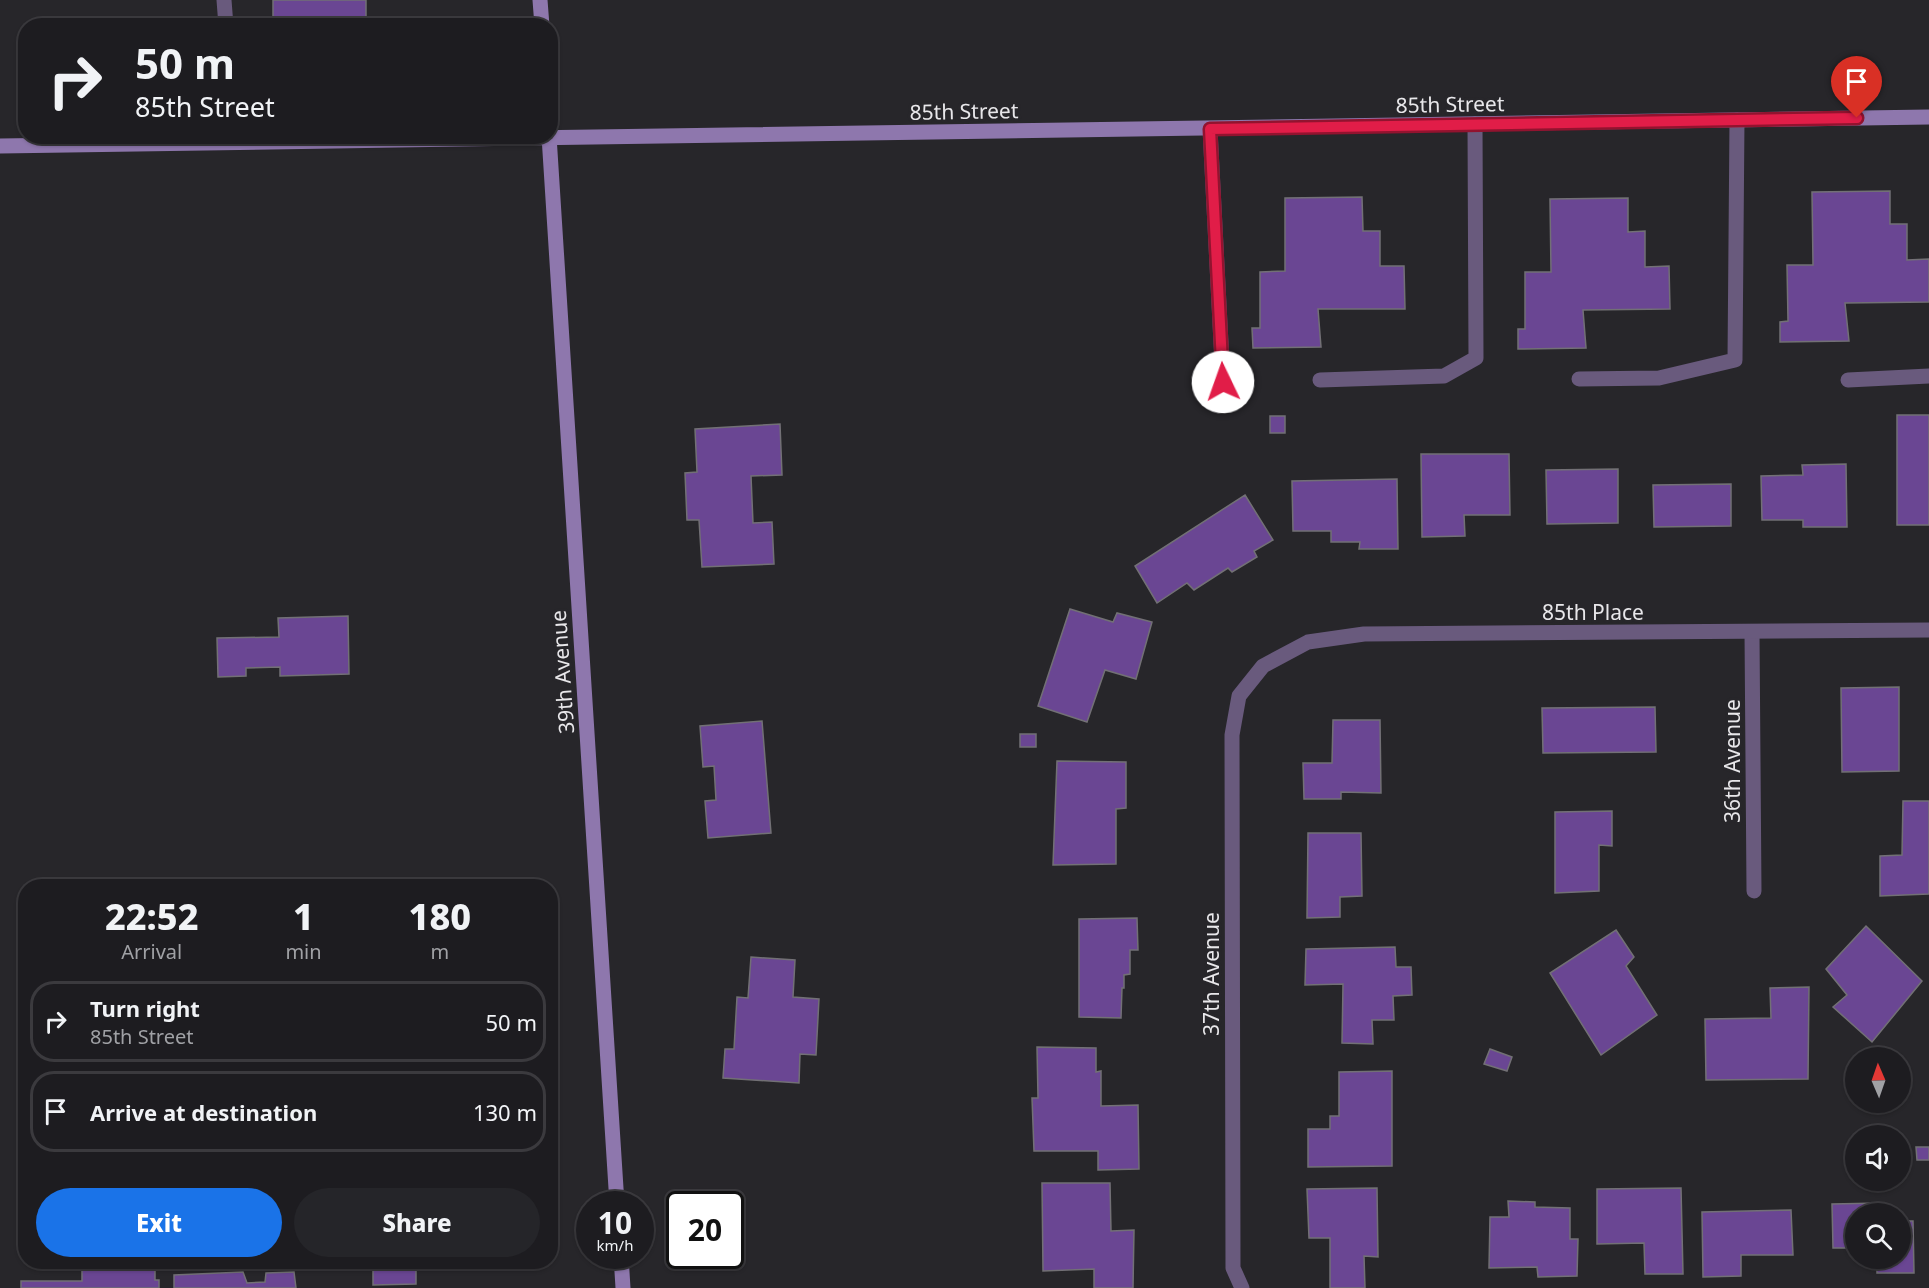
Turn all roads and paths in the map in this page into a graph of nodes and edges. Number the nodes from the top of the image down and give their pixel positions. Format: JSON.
{"nodes":[{"id":1,"x":224,"y":0,"type":"edge"},
{"id":2,"x":540,"y":0,"type":"edge"},
{"id":3,"x":225,"y":18,"type":"edge"},
{"id":4,"x":541,"y":18,"type":"edge"},
{"id":5,"x":1929,"y":117,"type":"edge"},
{"id":6,"x":1737,"y":120,"type":"junction"},
{"id":7,"x":1475,"y":124,"type":"junction"},
{"id":8,"x":1210,"y":129,"type":"junction"},
{"id":9,"x":558,"y":137,"type":"edge"},
{"id":10,"x":78,"y":144,"type":"edge"},
{"id":11,"x":549,"y":144,"type":"edge"},
{"id":12,"x":0,"y":146,"type":"edge"},
{"id":13,"x":1929,"y":376,"type":"edge"},
{"id":14,"x":1579,"y":379,"type":"dead end"},
{"id":15,"x":1320,"y":380,"type":"dead end"},
{"id":16,"x":1848,"y":380,"type":"dead end"},
{"id":17,"x":1223,"y":382,"type":"dead end"},
{"id":18,"x":1929,"y":630,"type":"edge"},
{"id":19,"x":1752,"y":632,"type":"junction"},
{"id":20,"x":1263,"y":666,"type":"joint"},
{"id":21,"x":1754,"y":891,"type":"dead end"},
{"id":22,"x":616,"y":1191,"type":"edge"},
{"id":23,"x":622,"y":1269,"type":"edge"},
{"id":24,"x":623,"y":1288,"type":"edge"},
{"id":25,"x":1242,"y":1288,"type":"edge"}],
"edges":[{"from":1,"to":3,"type":"street"},
{"from":2,"to":4,"type":"street"},
{"from":5,"to":6,"type":"street","name":"85th Street"},
{"from":6,"to":7,"type":"street","name":"85th Street"},
{"from":6,"to":14,"type":"street"},
{"from":7,"to":8,"type":"street","name":"85th Street"},
{"from":7,"to":15,"type":"street"},
{"from":8,"to":9,"type":"street","name":"85th Street"},
{"from":8,"to":17,"type":"street"},
{"from":10,"to":12,"type":"street","name":"85th Street"},
{"from":11,"to":22,"type":"street","name":"39th Avenue"},
{"from":13,"to":16,"type":"street"},
{"from":18,"to":19,"type":"street","name":"85th Place"},
{"from":19,"to":20,"type":"street","name":"85th Place"},
{"from":19,"to":21,"type":"street","name":"36th Avenue"},
{"from":20,"to":25,"type":"street","name":"37th Avenue"},
{"from":23,"to":24,"type":"street"}]}
